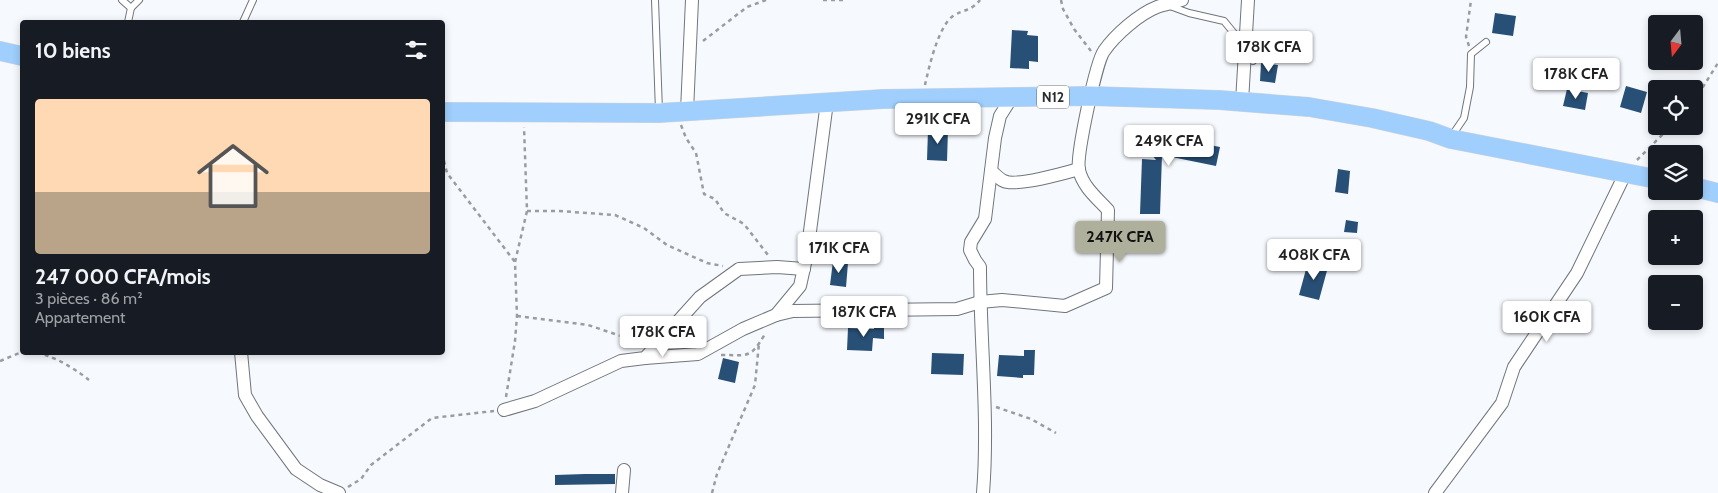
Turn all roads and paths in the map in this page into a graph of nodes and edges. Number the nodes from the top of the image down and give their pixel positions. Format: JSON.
{"nodes":[{"id":1,"x":122,"y":0,"type":"edge"},
{"id":2,"x":139,"y":0,"type":"edge"},
{"id":3,"x":253,"y":0,"type":"edge"},
{"id":4,"x":654,"y":0,"type":"edge"},
{"id":5,"x":692,"y":0,"type":"edge"},
{"id":6,"x":766,"y":0,"type":"edge"},
{"id":7,"x":823,"y":0,"type":"edge"},
{"id":8,"x":844,"y":0,"type":"edge"},
{"id":9,"x":980,"y":0,"type":"edge"},
{"id":10,"x":1061,"y":0,"type":"edge"},
{"id":11,"x":1182,"y":0,"type":"edge"},
{"id":12,"x":1248,"y":0,"type":"edge"},
{"id":13,"x":1471,"y":0,"type":"edge"},
{"id":14,"x":1166,"y":5,"type":"junction"},
{"id":15,"x":131,"y":8,"type":"junction"},
{"id":16,"x":128,"y":20,"type":"edge"},
{"id":17,"x":244,"y":20,"type":"edge"},
{"id":18,"x":1486,"y":42,"type":"dead end"},
{"id":19,"x":1245,"y":49,"type":"junction"},
{"id":20,"x":0,"y":51,"type":"edge"},
{"id":21,"x":690,"y":51,"type":"junction"},
{"id":22,"x":1471,"y":54,"type":"junction"},
{"id":23,"x":20,"y":56,"type":"edge"},
{"id":24,"x":1253,"y":61,"type":"dead end"},
{"id":25,"x":1718,"y":63,"type":"edge"},
{"id":26,"x":1098,"y":68,"type":"junction"},
{"id":27,"x":1703,"y":87,"type":"edge"},
{"id":28,"x":1090,"y":96,"type":"junction"},
{"id":29,"x":922,"y":98,"type":"junction"},
{"id":30,"x":1012,"y":98,"type":"junction"},
{"id":31,"x":827,"y":102,"type":"junction"},
{"id":32,"x":1242,"y":102,"type":"junction"},
{"id":33,"x":445,"y":112,"type":"edge"},
{"id":34,"x":674,"y":112,"type":"junction"},
{"id":35,"x":523,"y":113,"type":"junction"},
{"id":36,"x":1662,"y":135,"type":"edge"},
{"id":37,"x":1451,"y":138,"type":"junction"},
{"id":38,"x":445,"y":165,"type":"edge"},
{"id":39,"x":1079,"y":169,"type":"junction"},
{"id":40,"x":991,"y":171,"type":"junction"},
{"id":41,"x":1626,"y":172,"type":"junction"},
{"id":42,"x":1648,"y":177,"type":"edge"},
{"id":43,"x":1703,"y":189,"type":"edge"},
{"id":44,"x":1718,"y":193,"type":"edge"},
{"id":45,"x":527,"y":211,"type":"junction"},
{"id":46,"x":515,"y":262,"type":"junction"},
{"id":47,"x":776,"y":267,"type":"junction"},
{"id":48,"x":739,"y":269,"type":"junction"},
{"id":49,"x":804,"y":269,"type":"junction"},
{"id":50,"x":980,"y":302,"type":"junction"},
{"id":51,"x":776,"y":315,"type":"junction"},
{"id":52,"x":517,"y":316,"type":"junction"},
{"id":53,"x":666,"y":334,"type":"junction"},
{"id":54,"x":759,"y":344,"type":"junction"},
{"id":55,"x":20,"y":353,"type":"edge"},
{"id":56,"x":698,"y":354,"type":"junction"},
{"id":57,"x":45,"y":355,"type":"edge"},
{"id":58,"x":241,"y":355,"type":"edge"},
{"id":59,"x":645,"y":358,"type":"junction"},
{"id":60,"x":0,"y":361,"type":"edge"},
{"id":61,"x":89,"y":380,"type":"dead end"},
{"id":62,"x":984,"y":403,"type":"junction"},
{"id":63,"x":504,"y":410,"type":"junction"},
{"id":64,"x":1056,"y":433,"type":"dead end"},
{"id":65,"x":624,"y":470,"type":"dead end"},
{"id":66,"x":338,"y":493,"type":"edge"},
{"id":67,"x":622,"y":493,"type":"edge"},
{"id":68,"x":712,"y":493,"type":"edge"},
{"id":69,"x":983,"y":493,"type":"edge"},
{"id":70,"x":1435,"y":493,"type":"edge"}],
"edges":[{"from":1,"to":15,"type":"lane"},
{"from":2,"to":15,"type":"lane"},
{"from":3,"to":17,"type":"lane"},
{"from":4,"to":34,"type":"lane"},
{"from":5,"to":21,"type":"street"},
{"from":6,"to":21,"type":"path"},
{"from":7,"to":8,"type":"path"},
{"from":9,"to":29,"type":"path"},
{"from":10,"to":26,"type":"path"},
{"from":11,"to":14,"type":"street"},
{"from":12,"to":19,"type":"street"},
{"from":13,"to":22,"type":"path"},
{"from":14,"to":19,"type":"lane"},
{"from":14,"to":26,"type":"street"},
{"from":15,"to":16,"type":"lane"},
{"from":18,"to":22,"type":"lane"},
{"from":19,"to":24,"type":"lane"},
{"from":19,"to":32,"type":"street"},
{"from":20,"to":23,"type":"main road"},
{"from":21,"to":34,"type":"street"},
{"from":22,"to":37,"type":"lane"},
{"from":25,"to":27,"type":"path"},
{"from":26,"to":28,"type":"street"},
{"from":28,"to":30,"type":"main road","number":"N12"},
{"from":28,"to":32,"type":"main road","number":"N12"},
{"from":28,"to":39,"type":"street"},
{"from":29,"to":30,"type":"main road","number":"N12"},
{"from":29,"to":31,"type":"main road","number":"N12"},
{"from":30,"to":40,"type":"street"},
{"from":31,"to":34,"type":"main road","number":"N12"},
{"from":31,"to":49,"type":"street"},
{"from":32,"to":37,"type":"main road","number":"N12"},
{"from":33,"to":35,"type":"main road","number":"N12"},
{"from":34,"to":35,"type":"main road","number":"N12"},
{"from":34,"to":47,"type":"path"},
{"from":35,"to":45,"type":"path"},
{"from":36,"to":41,"type":"path"},
{"from":37,"to":41,"type":"main road","number":"N12"},
{"from":38,"to":46,"type":"path"},
{"from":39,"to":40,"type":"street"},
{"from":39,"to":50,"type":"street"},
{"from":40,"to":50,"type":"street"},
{"from":41,"to":42,"type":"main road","number":"N12"},
{"from":41,"to":70,"type":"street"},
{"from":43,"to":44,"type":"main road"},
{"from":45,"to":46,"type":"path"},
{"from":45,"to":48,"type":"path"},
{"from":46,"to":52,"type":"path"},
{"from":47,"to":48,"type":"street"},
{"from":47,"to":49,"type":"street"},
{"from":48,"to":53,"type":"street"},
{"from":49,"to":51,"type":"street"},
{"from":50,"to":51,"type":"street"},
{"from":50,"to":62,"type":"street"},
{"from":51,"to":54,"type":"path"},
{"from":51,"to":56,"type":"street"},
{"from":52,"to":53,"type":"path"},
{"from":52,"to":63,"type":"path"},
{"from":53,"to":59,"type":"street"},
{"from":54,"to":56,"type":"path"},
{"from":54,"to":68,"type":"path"},
{"from":55,"to":60,"type":"path"},
{"from":56,"to":59,"type":"street"},
{"from":57,"to":61,"type":"path"},
{"from":58,"to":66,"type":"street"},
{"from":59,"to":63,"type":"street"},
{"from":62,"to":64,"type":"path"},
{"from":62,"to":69,"type":"street"},
{"from":63,"to":66,"type":"path"},
{"from":65,"to":67,"type":"street"}]}
